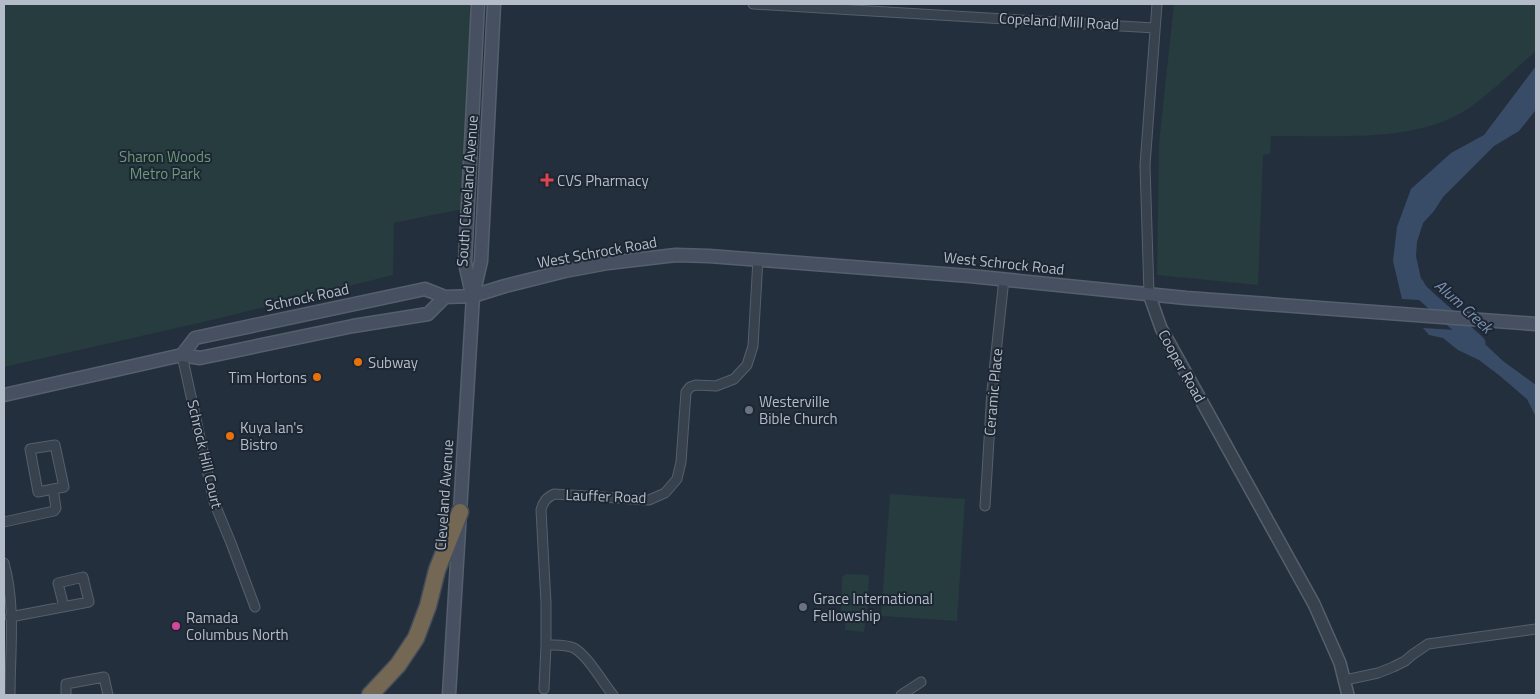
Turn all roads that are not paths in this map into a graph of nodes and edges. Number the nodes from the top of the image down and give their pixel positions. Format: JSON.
{"nodes":[{"id":1,"x":478,"y":4,"type":"edge"},
{"id":2,"x":494,"y":4,"type":"edge"},
{"id":3,"x":753,"y":4,"type":"edge"},
{"id":4,"x":1157,"y":4,"type":"edge"},
{"id":5,"x":1155,"y":28,"type":"junction"},
{"id":6,"x":758,"y":260,"type":"junction"},
{"id":7,"x":1004,"y":279,"type":"junction"},
{"id":8,"x":1149,"y":294,"type":"junction"},
{"id":9,"x":473,"y":296,"type":"junction"},
{"id":10,"x":445,"y":297,"type":"junction"},
{"id":11,"x":1536,"y":324,"type":"edge"},
{"id":12,"x":182,"y":355,"type":"junction"},
{"id":13,"x":4,"y":396,"type":"edge"},
{"id":14,"x":52,"y":489,"type":"junction"},
{"id":15,"x":985,"y":506,"type":"dead end"},
{"id":16,"x":460,"y":512,"type":"junction"},
{"id":17,"x":4,"y":522,"type":"edge"},
{"id":18,"x":4,"y":563,"type":"edge"},
{"id":19,"x":64,"y":607,"type":"dead end"},
{"id":20,"x":255,"y":607,"type":"dead end"},
{"id":21,"x":10,"y":617,"type":"junction"},
{"id":22,"x":1536,"y":629,"type":"edge"},
{"id":23,"x":546,"y":645,"type":"junction"},
{"id":24,"x":1344,"y":680,"type":"junction"},
{"id":25,"x":921,"y":682,"type":"dead end"},
{"id":26,"x":544,"y":689,"type":"dead end"},
{"id":27,"x":10,"y":695,"type":"edge"},
{"id":28,"x":66,"y":695,"type":"edge"},
{"id":29,"x":108,"y":695,"type":"edge"},
{"id":30,"x":370,"y":695,"type":"edge"},
{"id":31,"x":449,"y":695,"type":"edge"},
{"id":32,"x":613,"y":695,"type":"edge"},
{"id":33,"x":901,"y":695,"type":"edge"},
{"id":34,"x":1348,"y":695,"type":"edge"}],
"edges":[{"from":1,"to":9,"type":"main road","name":"South Cleveland Avenue"},
{"from":2,"to":9,"type":"main road","name":"South Cleveland Avenue"},
{"from":3,"to":5,"type":"street","name":"Copeland Mill Road"},
{"from":4,"to":5,"type":"street","name":"Cooper Road"},
{"from":5,"to":8,"type":"street","name":"Cooper Road"},
{"from":6,"to":7,"type":"main road","name":"West Schrock Road"},
{"from":6,"to":9,"type":"main road","name":"West Schrock Road"},
{"from":6,"to":23,"type":"street","name":"Lauffer Road"},
{"from":7,"to":8,"type":"main road","name":"West Schrock Road"},
{"from":7,"to":15,"type":"street","name":"Ceramic Place"},
{"from":8,"to":11,"type":"main road","name":"West Schrock Road"},
{"from":8,"to":24,"type":"street","name":"Cooper Road"},
{"from":9,"to":10,"type":"main road","name":"Schrock Road"},
{"from":9,"to":16,"type":"main road","name":"Cleveland Avenue"},
{"from":10,"to":12,"type":"main road"},
{"from":10,"to":12,"type":"main road","name":"Schrock Road"},
{"from":12,"to":13,"type":"main road"},
{"from":12,"to":20,"type":"street","name":"Schrock Hill Court"},
{"from":14,"to":14,"type":"street"},
{"from":14,"to":17,"type":"street"},
{"from":16,"to":30,"type":"highway"},
{"from":16,"to":31,"type":"main road","name":"Cleveland Avenue"},
{"from":18,"to":21,"type":"street"},
{"from":19,"to":21,"type":"street"},
{"from":21,"to":27,"type":"street"},
{"from":22,"to":24,"type":"street"},
{"from":23,"to":26,"type":"street","name":"Lauffer Road"},
{"from":23,"to":32,"type":"street"},
{"from":24,"to":34,"type":"street","name":"Cooper Road"},
{"from":25,"to":33,"type":"street"},
{"from":28,"to":29,"type":"street"}]}
